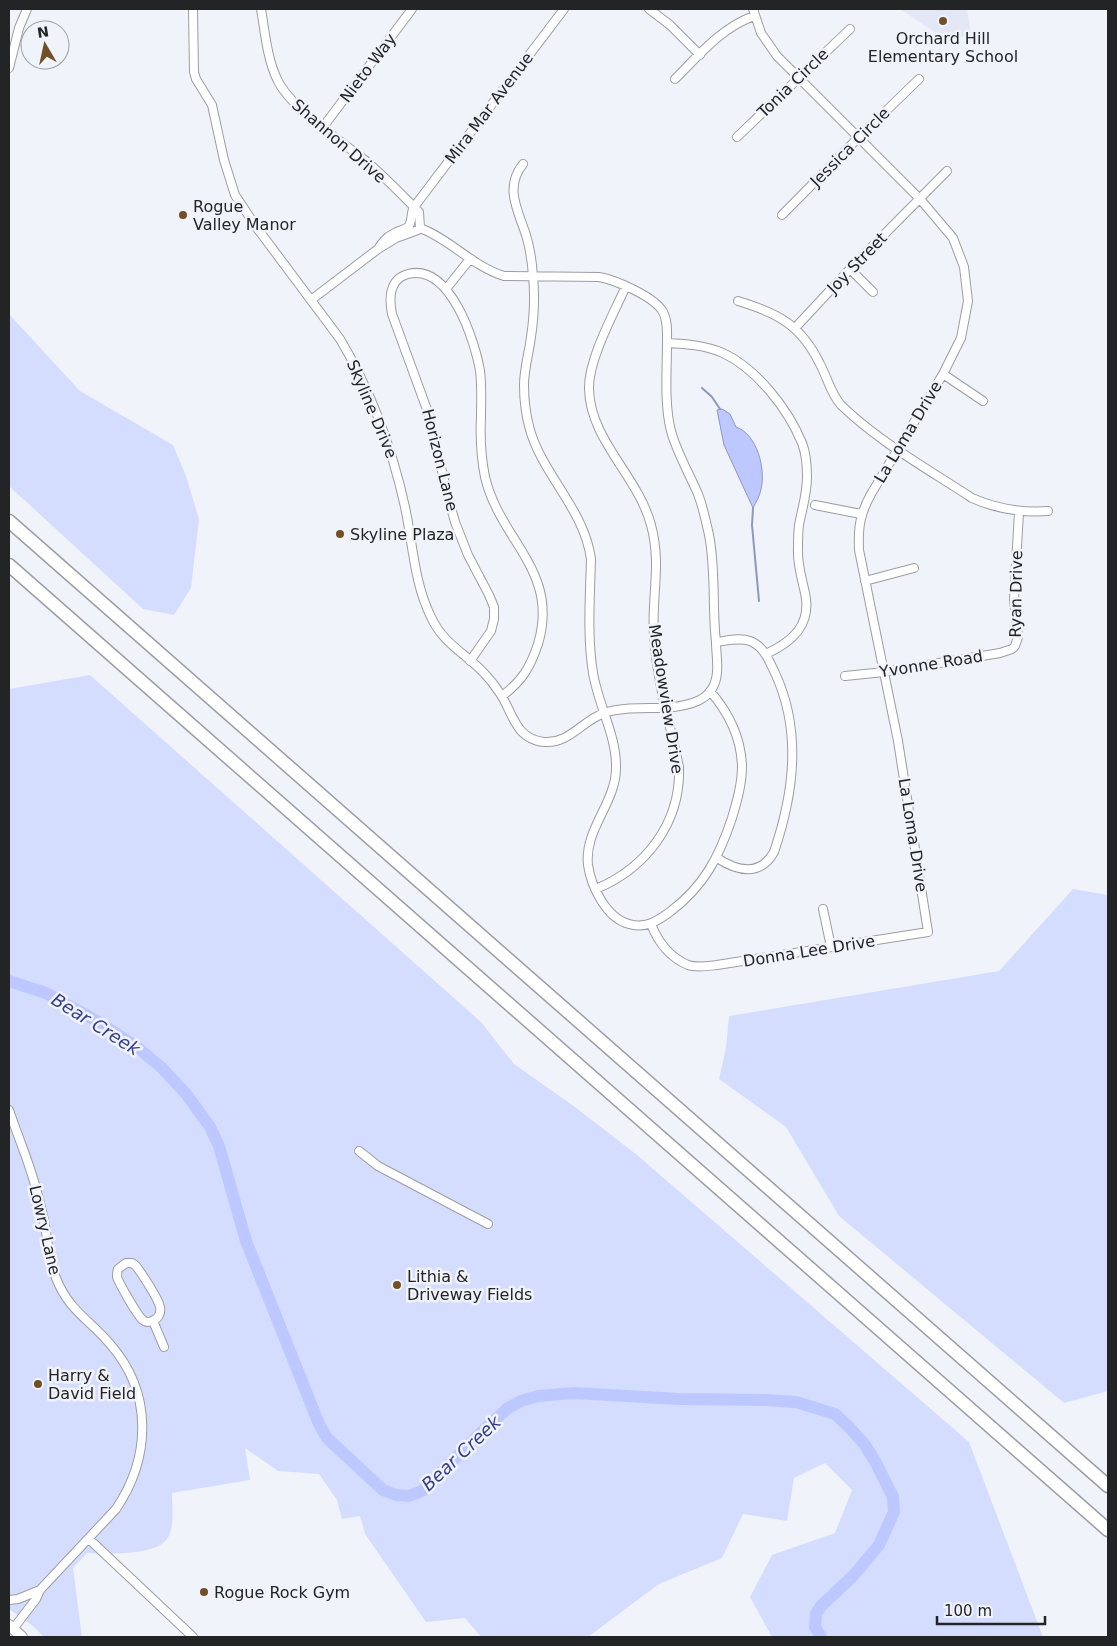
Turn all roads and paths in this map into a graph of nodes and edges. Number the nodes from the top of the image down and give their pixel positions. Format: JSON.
{"nodes":[{"id":1,"x":26,"y":9,"type":"edge"},
{"id":2,"x":193,"y":9,"type":"edge"},
{"id":3,"x":261,"y":9,"type":"edge"},
{"id":4,"x":412,"y":9,"type":"edge"},
{"id":5,"x":564,"y":9,"type":"edge"},
{"id":6,"x":649,"y":9,"type":"edge"},
{"id":7,"x":754,"y":12,"type":"edge"},
{"id":8,"x":850,"y":29,"type":"dead end"},
{"id":9,"x":700,"y":54,"type":"junction"},
{"id":10,"x":9,"y":68,"type":"edge"},
{"id":11,"x":799,"y":77,"type":"junction"},
{"id":12,"x":675,"y":79,"type":"dead end"},
{"id":13,"x":919,"y":79,"type":"dead end"},
{"id":14,"x":323,"y":126,"type":"junction"},
{"id":15,"x":737,"y":137,"type":"dead end"},
{"id":16,"x":859,"y":137,"type":"junction"},
{"id":17,"x":522,"y":164,"type":"dead end"},
{"id":18,"x":948,"y":171,"type":"dead end"},
{"id":19,"x":920,"y":199,"type":"junction"},
{"id":20,"x":414,"y":208,"type":"junction"},
{"id":21,"x":782,"y":215,"type":"dead end"},
{"id":22,"x":420,"y":228,"type":"junction"},
{"id":23,"x":378,"y":249,"type":"junction"},
{"id":24,"x":470,"y":259,"type":"junction"},
{"id":25,"x":850,"y":269,"type":"junction"},
{"id":26,"x":533,"y":276,"type":"junction"},
{"id":27,"x":626,"y":286,"type":"junction"},
{"id":28,"x":446,"y":289,"type":"junction"},
{"id":29,"x":873,"y":292,"type":"dead end"},
{"id":30,"x":310,"y":300,"type":"junction"},
{"id":31,"x":738,"y":302,"type":"dead end"},
{"id":32,"x":795,"y":328,"type":"junction"},
{"id":33,"x":667,"y":343,"type":"junction"},
{"id":34,"x":942,"y":374,"type":"junction"},
{"id":35,"x":983,"y":401,"type":"dead end"},
{"id":36,"x":897,"y":449,"type":"junction"},
{"id":37,"x":815,"y":505,"type":"dead end"},
{"id":38,"x":1048,"y":511,"type":"dead end"},
{"id":39,"x":1019,"y":512,"type":"junction"},
{"id":40,"x":861,"y":514,"type":"junction"},
{"id":41,"x":9,"y":521,"type":"edge"},
{"id":42,"x":9,"y":565,"type":"edge"},
{"id":43,"x":914,"y":568,"type":"dead end"},
{"id":44,"x":865,"y":581,"type":"junction"},
{"id":45,"x":716,"y":642,"type":"junction"},
{"id":46,"x":1015,"y":646,"type":"joint"},
{"id":47,"x":766,"y":654,"type":"junction"},
{"id":48,"x":470,"y":661,"type":"junction"},
{"id":49,"x":884,"y":672,"type":"junction"},
{"id":50,"x":845,"y":676,"type":"dead end"},
{"id":51,"x":710,"y":692,"type":"junction"},
{"id":52,"x":502,"y":696,"type":"junction"},
{"id":53,"x":666,"y":707,"type":"junction"},
{"id":54,"x":604,"y":714,"type":"junction"},
{"id":55,"x":717,"y":858,"type":"junction"},
{"id":56,"x":596,"y":890,"type":"junction"},
{"id":57,"x":823,"y":909,"type":"dead end"},
{"id":58,"x":651,"y":924,"type":"junction"},
{"id":59,"x":928,"y":932,"type":"joint"},
{"id":60,"x":830,"y":947,"type":"junction"},
{"id":61,"x":9,"y":1110,"type":"edge"},
{"id":62,"x":359,"y":1152,"type":"dead end"},
{"id":63,"x":488,"y":1224,"type":"dead end"},
{"id":64,"x":153,"y":1321,"type":"junction"},
{"id":65,"x":164,"y":1347,"type":"dead end"},
{"id":66,"x":1108,"y":1486,"type":"edge"},
{"id":67,"x":1108,"y":1530,"type":"edge"},
{"id":68,"x":89,"y":1539,"type":"junction"},
{"id":69,"x":40,"y":1590,"type":"junction"},
{"id":70,"x":9,"y":1600,"type":"edge"},
{"id":71,"x":11,"y":1626,"type":"edge"},
{"id":72,"x":22,"y":1637,"type":"edge"},
{"id":73,"x":193,"y":1637,"type":"edge"}],
"edges":[{"from":1,"to":10,"type":"street"},
{"from":2,"to":30,"type":"street","name":"Skyline Drive"},
{"from":3,"to":14,"type":"street","name":"Shannon Drive"},
{"from":4,"to":14,"type":"street","name":"Nieto Way"},
{"from":5,"to":20,"type":"street","name":"Mira Mar Avenue"},
{"from":6,"to":9,"type":"street"},
{"from":7,"to":9,"type":"street"},
{"from":7,"to":11,"type":"street","name":"La Loma Drive"},
{"from":8,"to":11,"type":"street","name":"Tonia Circle"},
{"from":9,"to":12,"type":"street"},
{"from":11,"to":15,"type":"street","name":"Tonia Circle"},
{"from":11,"to":16,"type":"street","name":"La Loma Drive"},
{"from":13,"to":16,"type":"street","name":"Jessica Circle"},
{"from":14,"to":20,"type":"street","name":"Shannon Drive"},
{"from":16,"to":19,"type":"street","name":"La Loma Drive"},
{"from":16,"to":21,"type":"street","name":"Jessica Circle"},
{"from":17,"to":26,"type":"street"},
{"from":18,"to":19,"type":"street","name":"Joy Street"},
{"from":19,"to":25,"type":"street","name":"Joy Street"},
{"from":19,"to":34,"type":"street","name":"La Loma Drive"},
{"from":20,"to":22,"type":"street"},
{"from":20,"to":23,"type":"street","name":"Mira Mar Avenue"},
{"from":22,"to":23,"type":"street","name":"Mira Mar Avenue"},
{"from":22,"to":24,"type":"street"},
{"from":23,"to":30,"type":"street","name":"Mira Mar Avenue"},
{"from":24,"to":26,"type":"street"},
{"from":24,"to":28,"type":"street"},
{"from":25,"to":29,"type":"street"},
{"from":25,"to":32,"type":"street","name":"Joy Street"},
{"from":26,"to":27,"type":"street"},
{"from":26,"to":54,"type":"street"},
{"from":27,"to":33,"type":"street"},
{"from":27,"to":53,"type":"street","name":"Meadowview Drive"},
{"from":28,"to":48,"type":"street","name":"Horizon Lane"},
{"from":28,"to":52,"type":"street"},
{"from":30,"to":48,"type":"street","name":"Skyline Drive"},
{"from":31,"to":32,"type":"street"},
{"from":32,"to":36,"type":"street"},
{"from":33,"to":45,"type":"street"},
{"from":33,"to":47,"type":"street"},
{"from":34,"to":35,"type":"street"},
{"from":34,"to":36,"type":"street","name":"La Loma Drive"},
{"from":36,"to":39,"type":"street"},
{"from":36,"to":40,"type":"street","name":"La Loma Drive"},
{"from":37,"to":40,"type":"street"},
{"from":38,"to":39,"type":"street"},
{"from":39,"to":46,"type":"street","name":"Ryan Drive"},
{"from":40,"to":44,"type":"street","name":"La Loma Drive"},
{"from":41,"to":66,"type":"highway"},
{"from":42,"to":67,"type":"highway"},
{"from":43,"to":44,"type":"street"},
{"from":44,"to":49,"type":"street","name":"La Loma Drive"},
{"from":45,"to":47,"type":"street"},
{"from":45,"to":51,"type":"street"},
{"from":46,"to":49,"type":"street","name":"Yvonne Road"},
{"from":47,"to":55,"type":"street"},
{"from":48,"to":52,"type":"street","name":"Skyline Drive"},
{"from":49,"to":50,"type":"street","name":"Yvonne Road"},
{"from":49,"to":59,"type":"street","name":"La Loma Drive"},
{"from":51,"to":53,"type":"street","name":"Skyline Drive"},
{"from":51,"to":55,"type":"street"},
{"from":52,"to":54,"type":"street","name":"Skyline Drive"},
{"from":53,"to":54,"type":"street","name":"Skyline Drive"},
{"from":53,"to":56,"type":"street","name":"Meadowview Drive"},
{"from":54,"to":56,"type":"street"},
{"from":55,"to":58,"type":"street"},
{"from":56,"to":58,"type":"street"},
{"from":57,"to":60,"type":"street"},
{"from":58,"to":60,"type":"street","name":"Donna Lee Drive"},
{"from":59,"to":60,"type":"street","name":"Donna Lee Drive"},
{"from":61,"to":68,"type":"street","name":"Lowry Lane"},
{"from":62,"to":63,"type":"street"},
{"from":64,"to":64,"type":"street"},
{"from":64,"to":65,"type":"street"},
{"from":68,"to":69,"type":"street","name":"Lowry Lane"},
{"from":68,"to":73,"type":"street"},
{"from":69,"to":70,"type":"street","name":"Lowry Lane"},
{"from":69,"to":71,"type":"street","name":"Lowry Lane"},
{"from":71,"to":72,"type":"main road"}]}
